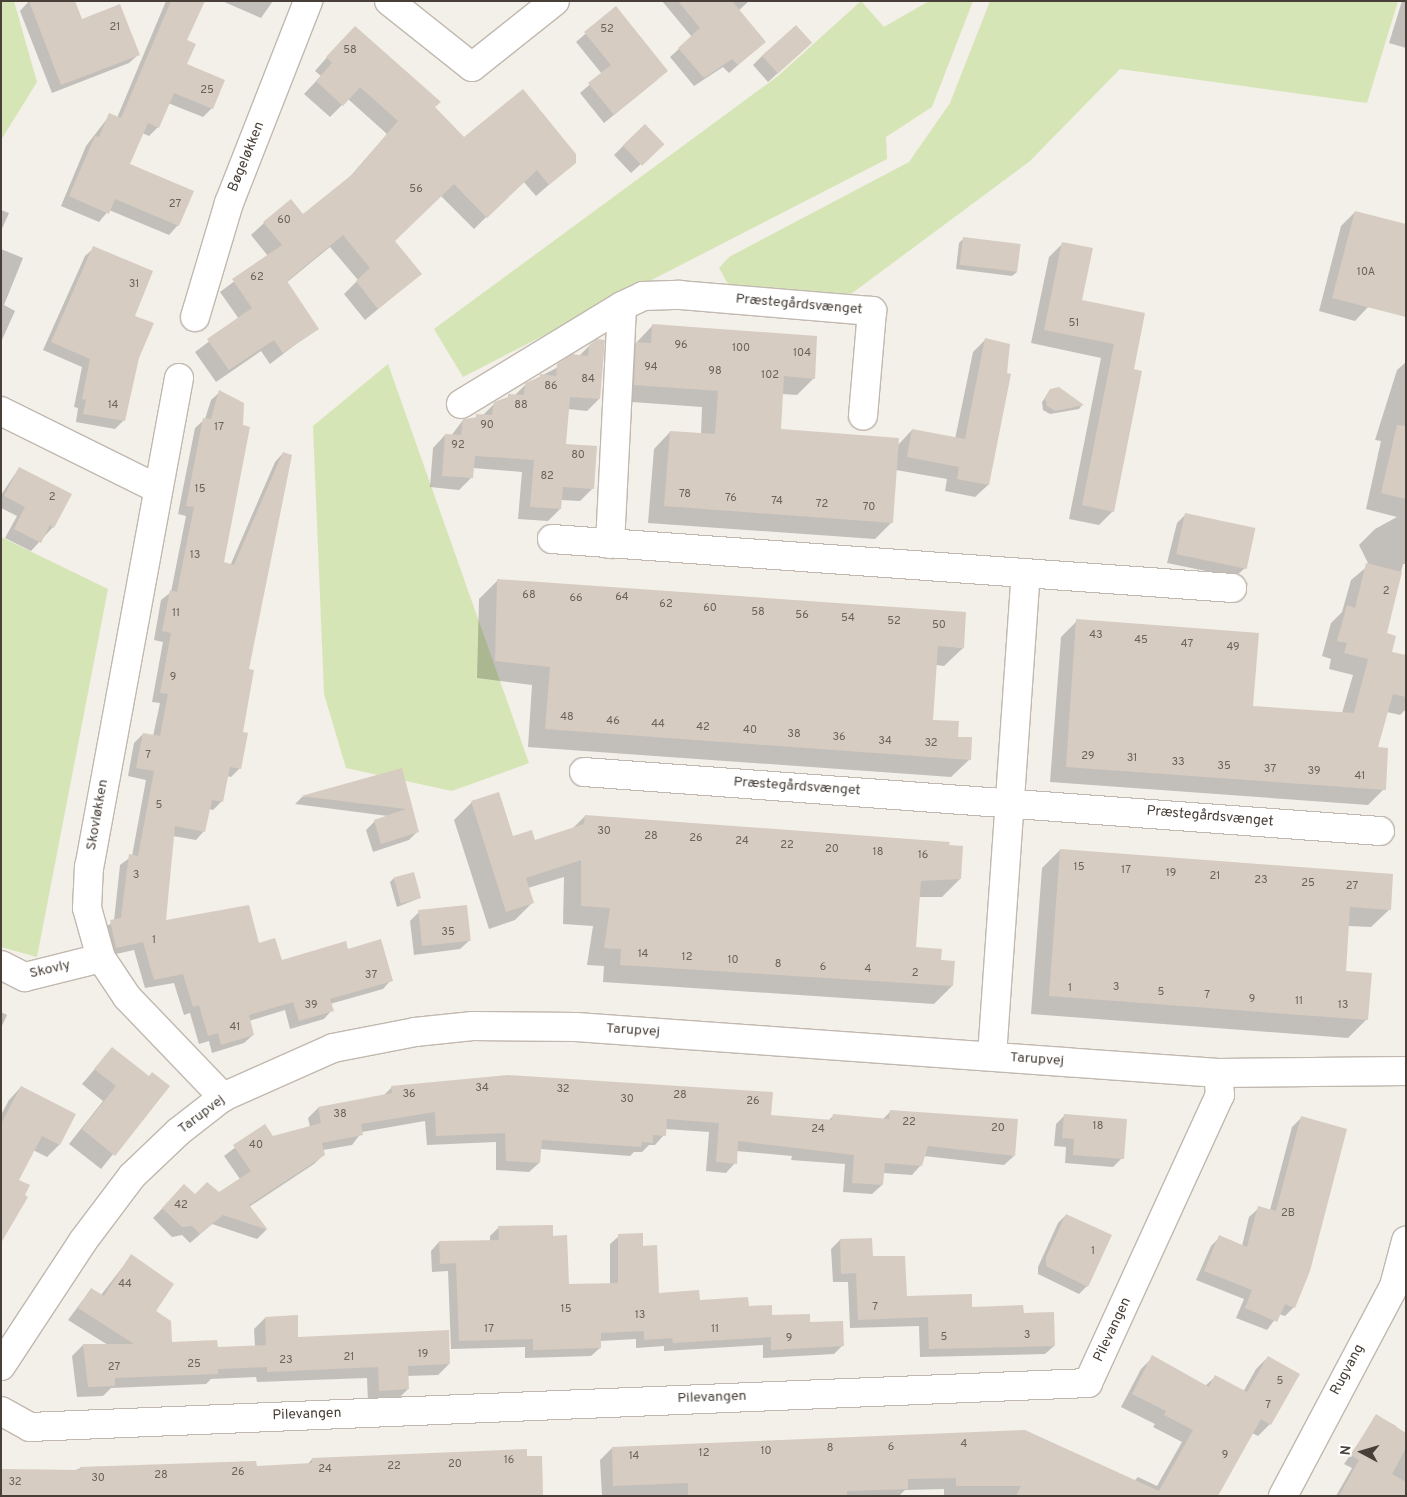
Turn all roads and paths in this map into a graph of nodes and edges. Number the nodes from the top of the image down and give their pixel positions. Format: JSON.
{"nodes":[{"id":1,"x":308,"y":1,"type":"edge"},
{"id":2,"x":388,"y":1,"type":"edge"},
{"id":3,"x":555,"y":1,"type":"edge"},
{"id":4,"x":622,"y":306,"type":"junction"},
{"id":5,"x":195,"y":317,"type":"dead end"},
{"id":6,"x":179,"y":378,"type":"dead end"},
{"id":7,"x":461,"y":404,"type":"dead end"},
{"id":8,"x":1,"y":411,"type":"edge"},
{"id":9,"x":863,"y":416,"type":"dead end"},
{"id":10,"x":158,"y":489,"type":"junction"},
{"id":11,"x":552,"y":539,"type":"dead end"},
{"id":12,"x":610,"y":544,"type":"junction"},
{"id":13,"x":1026,"y":573,"type":"junction"},
{"id":14,"x":1232,"y":588,"type":"dead end"},
{"id":15,"x":584,"y":772,"type":"dead end"},
{"id":16,"x":1010,"y":802,"type":"junction"},
{"id":17,"x":1380,"y":831,"type":"dead end"},
{"id":18,"x":101,"y":958,"type":"junction"},
{"id":19,"x":1,"y":965,"type":"edge"},
{"id":20,"x":992,"y":1056,"type":"junction"},
{"id":21,"x":1406,"y":1071,"type":"edge"},
{"id":22,"x":1218,"y":1073,"type":"junction"},
{"id":23,"x":223,"y":1097,"type":"junction"},
{"id":24,"x":1406,"y":1241,"type":"edge"},
{"id":25,"x":1400,"y":1294,"type":"edge"},
{"id":26,"x":1,"y":1366,"type":"edge"},
{"id":27,"x":1,"y":1411,"type":"edge"},
{"id":28,"x":1284,"y":1496,"type":"edge"}],
"edges":[{"from":1,"to":5,"type":"street","name":"Bøgeløkken"},
{"from":2,"to":3,"type":"street"},
{"from":4,"to":7,"type":"street","name":"Præstegårdsvænget"},
{"from":4,"to":9,"type":"street","name":"Præstegårdsvænget"},
{"from":4,"to":12,"type":"street"},
{"from":6,"to":10,"type":"street","name":"Skovløkken"},
{"from":8,"to":10,"type":"street"},
{"from":10,"to":18,"type":"street","name":"Skovløkken"},
{"from":11,"to":12,"type":"street"},
{"from":12,"to":13,"type":"street"},
{"from":13,"to":14,"type":"street"},
{"from":13,"to":16,"type":"street"},
{"from":15,"to":16,"type":"street","name":"Præstegårdsvænget"},
{"from":16,"to":17,"type":"street","name":"Præstegårdsvænget"},
{"from":16,"to":20,"type":"street"},
{"from":18,"to":19,"type":"street","name":"Skovly"},
{"from":18,"to":23,"type":"street","name":"Skovløkken"},
{"from":20,"to":22,"type":"street","name":"Tarupvej"},
{"from":20,"to":23,"type":"street","name":"Tarupvej"},
{"from":21,"to":22,"type":"street","name":"Tarupvej"},
{"from":22,"to":27,"type":"street","name":"Pilevangen"},
{"from":23,"to":26,"type":"street","name":"Tarupvej"},
{"from":24,"to":25,"type":"street","name":"Rugvang"},
{"from":25,"to":28,"type":"street","name":"Rugvang"}]}
